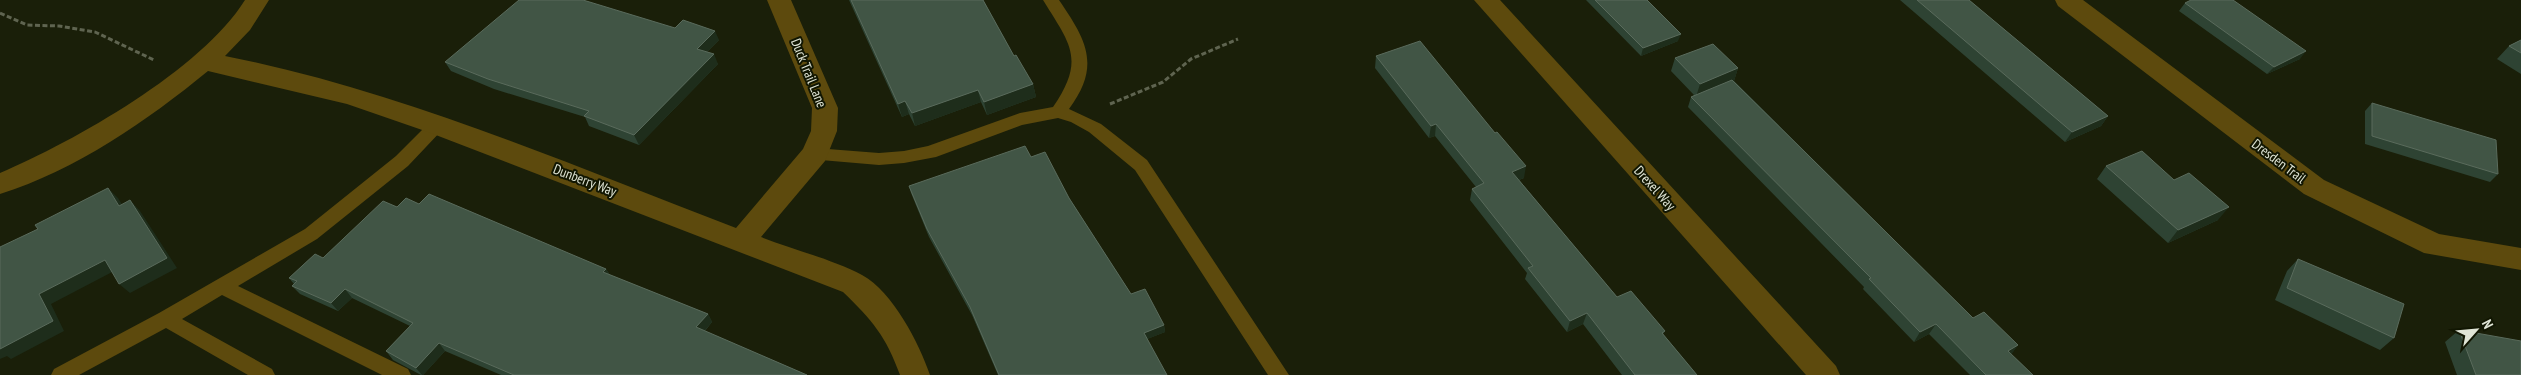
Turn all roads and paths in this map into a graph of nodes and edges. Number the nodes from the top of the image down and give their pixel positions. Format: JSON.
{"nodes":[{"id":1,"x":257,"y":0,"type":"edge"},
{"id":2,"x":779,"y":0,"type":"edge"},
{"id":3,"x":1052,"y":0,"type":"edge"},
{"id":4,"x":1486,"y":0,"type":"edge"},
{"id":5,"x":2067,"y":0,"type":"edge"},
{"id":6,"x":0,"y":13,"type":"edge"},
{"id":7,"x":1238,"y":39,"type":"dead end"},
{"id":8,"x":154,"y":60,"type":"dead end"},
{"id":9,"x":204,"y":61,"type":"junction"},
{"id":10,"x":1058,"y":112,"type":"junction"},
{"id":11,"x":1077,"y":118,"type":"junction"},
{"id":12,"x":437,"y":125,"type":"junction"},
{"id":13,"x":815,"y":154,"type":"junction"},
{"id":14,"x":0,"y":184,"type":"edge"},
{"id":15,"x":742,"y":240,"type":"junction"},
{"id":16,"x":2521,"y":259,"type":"edge"},
{"id":17,"x":222,"y":287,"type":"junction"},
{"id":18,"x":166,"y":319,"type":"junction"},
{"id":19,"x":61,"y":375,"type":"edge"},
{"id":20,"x":265,"y":375,"type":"edge"},
{"id":21,"x":401,"y":375,"type":"edge"},
{"id":22,"x":915,"y":375,"type":"edge"},
{"id":23,"x":1279,"y":375,"type":"edge"},
{"id":24,"x":1825,"y":375,"type":"edge"}],
"edges":[{"from":1,"to":9,"type":"street"},
{"from":2,"to":13,"type":"street","name":"Duck Trail Lane"},
{"from":3,"to":10,"type":"lane"},
{"from":4,"to":24,"type":"street","name":"Drexel Way"},
{"from":5,"to":16,"type":"street","name":"Dresden Trail"},
{"from":6,"to":8,"type":"path"},
{"from":7,"to":11,"type":"path"},
{"from":9,"to":12,"type":"street","name":"Dunberry Way"},
{"from":9,"to":14,"type":"street"},
{"from":10,"to":11,"type":"lane"},
{"from":10,"to":13,"type":"lane"},
{"from":11,"to":23,"type":"lane"},
{"from":12,"to":15,"type":"street","name":"Dunberry Way"},
{"from":12,"to":17,"type":"lane"},
{"from":13,"to":15,"type":"street","name":"Duck Trail Lane"},
{"from":15,"to":22,"type":"street","name":"Dunberry Way"},
{"from":17,"to":18,"type":"lane"},
{"from":17,"to":21,"type":"lane"},
{"from":18,"to":19,"type":"lane"},
{"from":18,"to":20,"type":"lane"}]}
